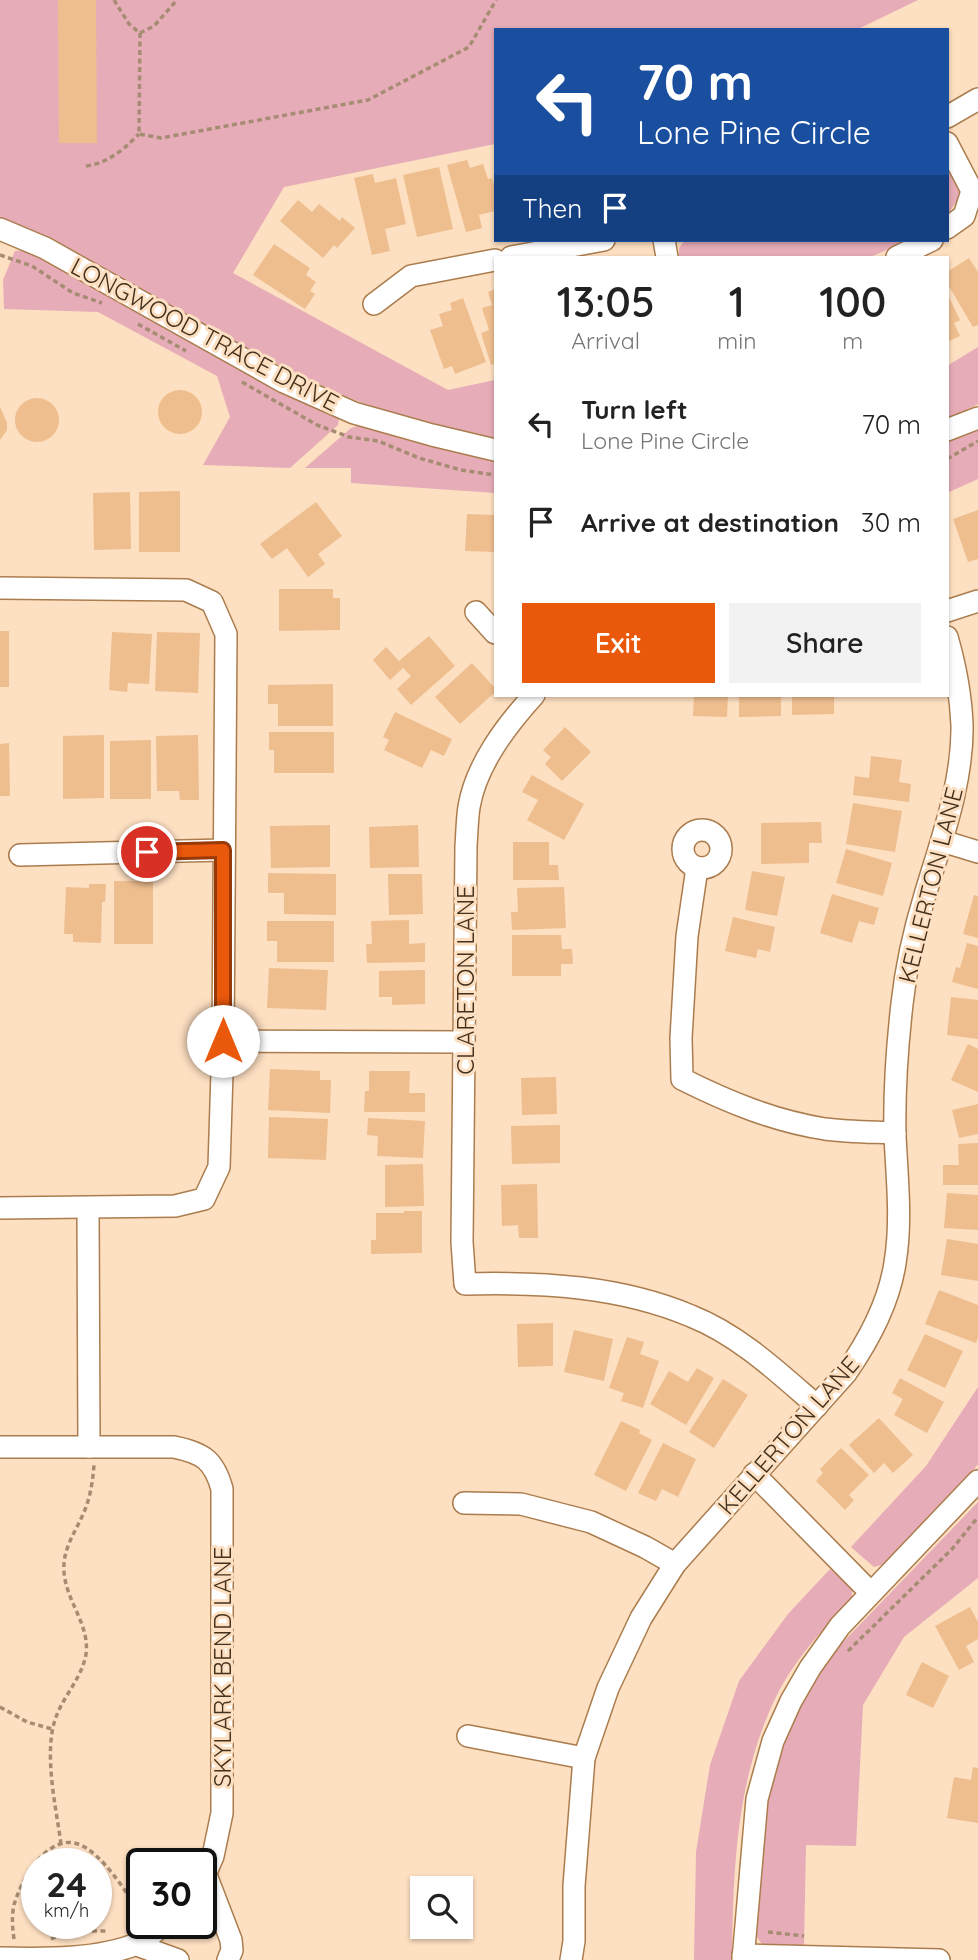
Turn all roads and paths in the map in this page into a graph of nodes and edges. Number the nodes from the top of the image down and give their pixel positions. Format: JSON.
{"nodes":[{"id":1,"x":114,"y":0,"type":"edge"},
{"id":2,"x":177,"y":0,"type":"edge"},
{"id":3,"x":496,"y":0,"type":"edge"},
{"id":4,"x":140,"y":33,"type":"junction"},
{"id":5,"x":978,"y":99,"type":"edge"},
{"id":6,"x":949,"y":116,"type":"edge"},
{"id":7,"x":139,"y":134,"type":"junction"},
{"id":8,"x":949,"y":147,"type":"edge"},
{"id":9,"x":86,"y":166,"type":"dead end"},
{"id":10,"x":949,"y":227,"type":"edge"},
{"id":11,"x":0,"y":229,"type":"edge"},
{"id":12,"x":593,"y":242,"type":"edge"},
{"id":13,"x":928,"y":242,"type":"edge"},
{"id":14,"x":516,"y":256,"type":"edge"},
{"id":15,"x":899,"y":256,"type":"edge"},
{"id":16,"x":494,"y":260,"type":"edge"},
{"id":17,"x":374,"y":304,"type":"dead end"},
{"id":18,"x":978,"y":418,"type":"edge"},
{"id":19,"x":949,"y":429,"type":"edge"},
{"id":20,"x":978,"y":441,"type":"edge"},
{"id":21,"x":494,"y":450,"type":"edge"},
{"id":22,"x":949,"y":458,"type":"edge"},
{"id":23,"x":0,"y":588,"type":"edge"},
{"id":24,"x":978,"y":601,"type":"edge"},
{"id":25,"x":949,"y":610,"type":"edge"},
{"id":26,"x":476,"y":612,"type":"dead end"},
{"id":27,"x":494,"y":632,"type":"edge"},
{"id":28,"x":949,"y":644,"type":"edge"},
{"id":29,"x":532,"y":697,"type":"edge"},
{"id":30,"x":942,"y":841,"type":"junction"},
{"id":31,"x":223,"y":850,"type":"junction"},
{"id":32,"x":978,"y":852,"type":"edge"},
{"id":33,"x":20,"y":855,"type":"dead end"},
{"id":34,"x":697,"y":868,"type":"dead end"},
{"id":35,"x":223,"y":1041,"type":"junction"},
{"id":36,"x":464,"y":1042,"type":"junction"},
{"id":37,"x":895,"y":1133,"type":"junction"},
{"id":38,"x":0,"y":1208,"type":"edge"},
{"id":39,"x":88,"y":1208,"type":"junction"},
{"id":40,"x":817,"y":1406,"type":"junction"},
{"id":41,"x":0,"y":1447,"type":"edge"},
{"id":42,"x":92,"y":1447,"type":"junction"},
{"id":43,"x":754,"y":1475,"type":"junction"},
{"id":44,"x":978,"y":1481,"type":"edge"},
{"id":45,"x":464,"y":1503,"type":"dead end"},
{"id":46,"x":978,"y":1517,"type":"edge"},
{"id":47,"x":675,"y":1564,"type":"junction"},
{"id":48,"x":870,"y":1592,"type":"junction"},
{"id":49,"x":843,"y":1656,"type":"dead end"},
{"id":50,"x":0,"y":1707,"type":"edge"},
{"id":51,"x":52,"y":1729,"type":"junction"},
{"id":52,"x":468,"y":1736,"type":"dead end"},
{"id":53,"x":584,"y":1758,"type":"junction"},
{"id":54,"x":61,"y":1844,"type":"junction"},
{"id":55,"x":215,"y":1848,"type":"edge"},
{"id":56,"x":126,"y":1897,"type":"edge"},
{"id":57,"x":217,"y":1909,"type":"edge"},
{"id":58,"x":762,"y":1924,"type":"dead end"},
{"id":59,"x":116,"y":1929,"type":"dead end"},
{"id":60,"x":804,"y":1936,"type":"dead end"},
{"id":61,"x":145,"y":1939,"type":"edge"},
{"id":62,"x":137,"y":1945,"type":"junction"},
{"id":63,"x":46,"y":1954,"type":"edge"},
{"id":64,"x":743,"y":1958,"type":"edge"},
{"id":65,"x":10,"y":1959,"type":"edge"},
{"id":66,"x":178,"y":1960,"type":"edge"},
{"id":67,"x":228,"y":1960,"type":"edge"},
{"id":68,"x":571,"y":1960,"type":"edge"},
{"id":69,"x":939,"y":1960,"type":"edge"}],
"edges":[{"from":1,"to":4,"type":"path"},
{"from":2,"to":4,"type":"path"},
{"from":3,"to":7,"type":"path"},
{"from":4,"to":7,"type":"path"},
{"from":5,"to":6,"type":"street"},
{"from":7,"to":9,"type":"path"},
{"from":8,"to":10,"type":"street"},
{"from":11,"to":21,"type":"street","name":"LONGWOOD TRACE DRIVE"},
{"from":12,"to":14,"type":"street"},
{"from":13,"to":15,"type":"street"},
{"from":16,"to":17,"type":"street"},
{"from":18,"to":19,"type":"street"},
{"from":20,"to":22,"type":"path"},
{"from":23,"to":31,"type":"street"},
{"from":24,"to":25,"type":"street"},
{"from":26,"to":27,"type":"street"},
{"from":28,"to":30,"type":"street","name":"KELLERTON LANE"},
{"from":29,"to":36,"type":"street","name":"CLARETON LANE"},
{"from":30,"to":32,"type":"street"},
{"from":30,"to":37,"type":"street","name":"KELLERTON LANE"},
{"from":31,"to":33,"type":"street"},
{"from":31,"to":35,"type":"street"},
{"from":34,"to":37,"type":"street"},
{"from":35,"to":36,"type":"street"},
{"from":35,"to":39,"type":"street"},
{"from":36,"to":40,"type":"street","name":"CLARETON LANE"},
{"from":37,"to":40,"type":"street","name":"KELLERTON LANE"},
{"from":38,"to":39,"type":"street"},
{"from":39,"to":42,"type":"street"},
{"from":40,"to":43,"type":"street","name":"KELLERTON LANE"},
{"from":41,"to":42,"type":"street"},
{"from":42,"to":51,"type":"path"},
{"from":42,"to":55,"type":"street","name":"SKYLARK BEND LANE"},
{"from":43,"to":47,"type":"street","name":"KELLERTON LANE"},
{"from":43,"to":48,"type":"street"},
{"from":44,"to":48,"type":"street"},
{"from":45,"to":47,"type":"street"},
{"from":46,"to":49,"type":"path"},
{"from":47,"to":53,"type":"street","name":"KELLERTON LANE"},
{"from":48,"to":64,"type":"street"},
{"from":50,"to":51,"type":"path"},
{"from":51,"to":54,"type":"path"},
{"from":52,"to":53,"type":"street"},
{"from":53,"to":68,"type":"street","name":"KELLERTON LANE"},
{"from":54,"to":56,"type":"path"},
{"from":54,"to":65,"type":"path"},
{"from":57,"to":67,"type":"street","name":"SKYLARK BEND LANE"},
{"from":58,"to":60,"type":"path"},
{"from":59,"to":63,"type":"path"},
{"from":61,"to":62,"type":"street"},
{"from":62,"to":63,"type":"street"},
{"from":62,"to":66,"type":"street"},
{"from":63,"to":65,"type":"street"},
{"from":64,"to":69,"type":"street"}]}
